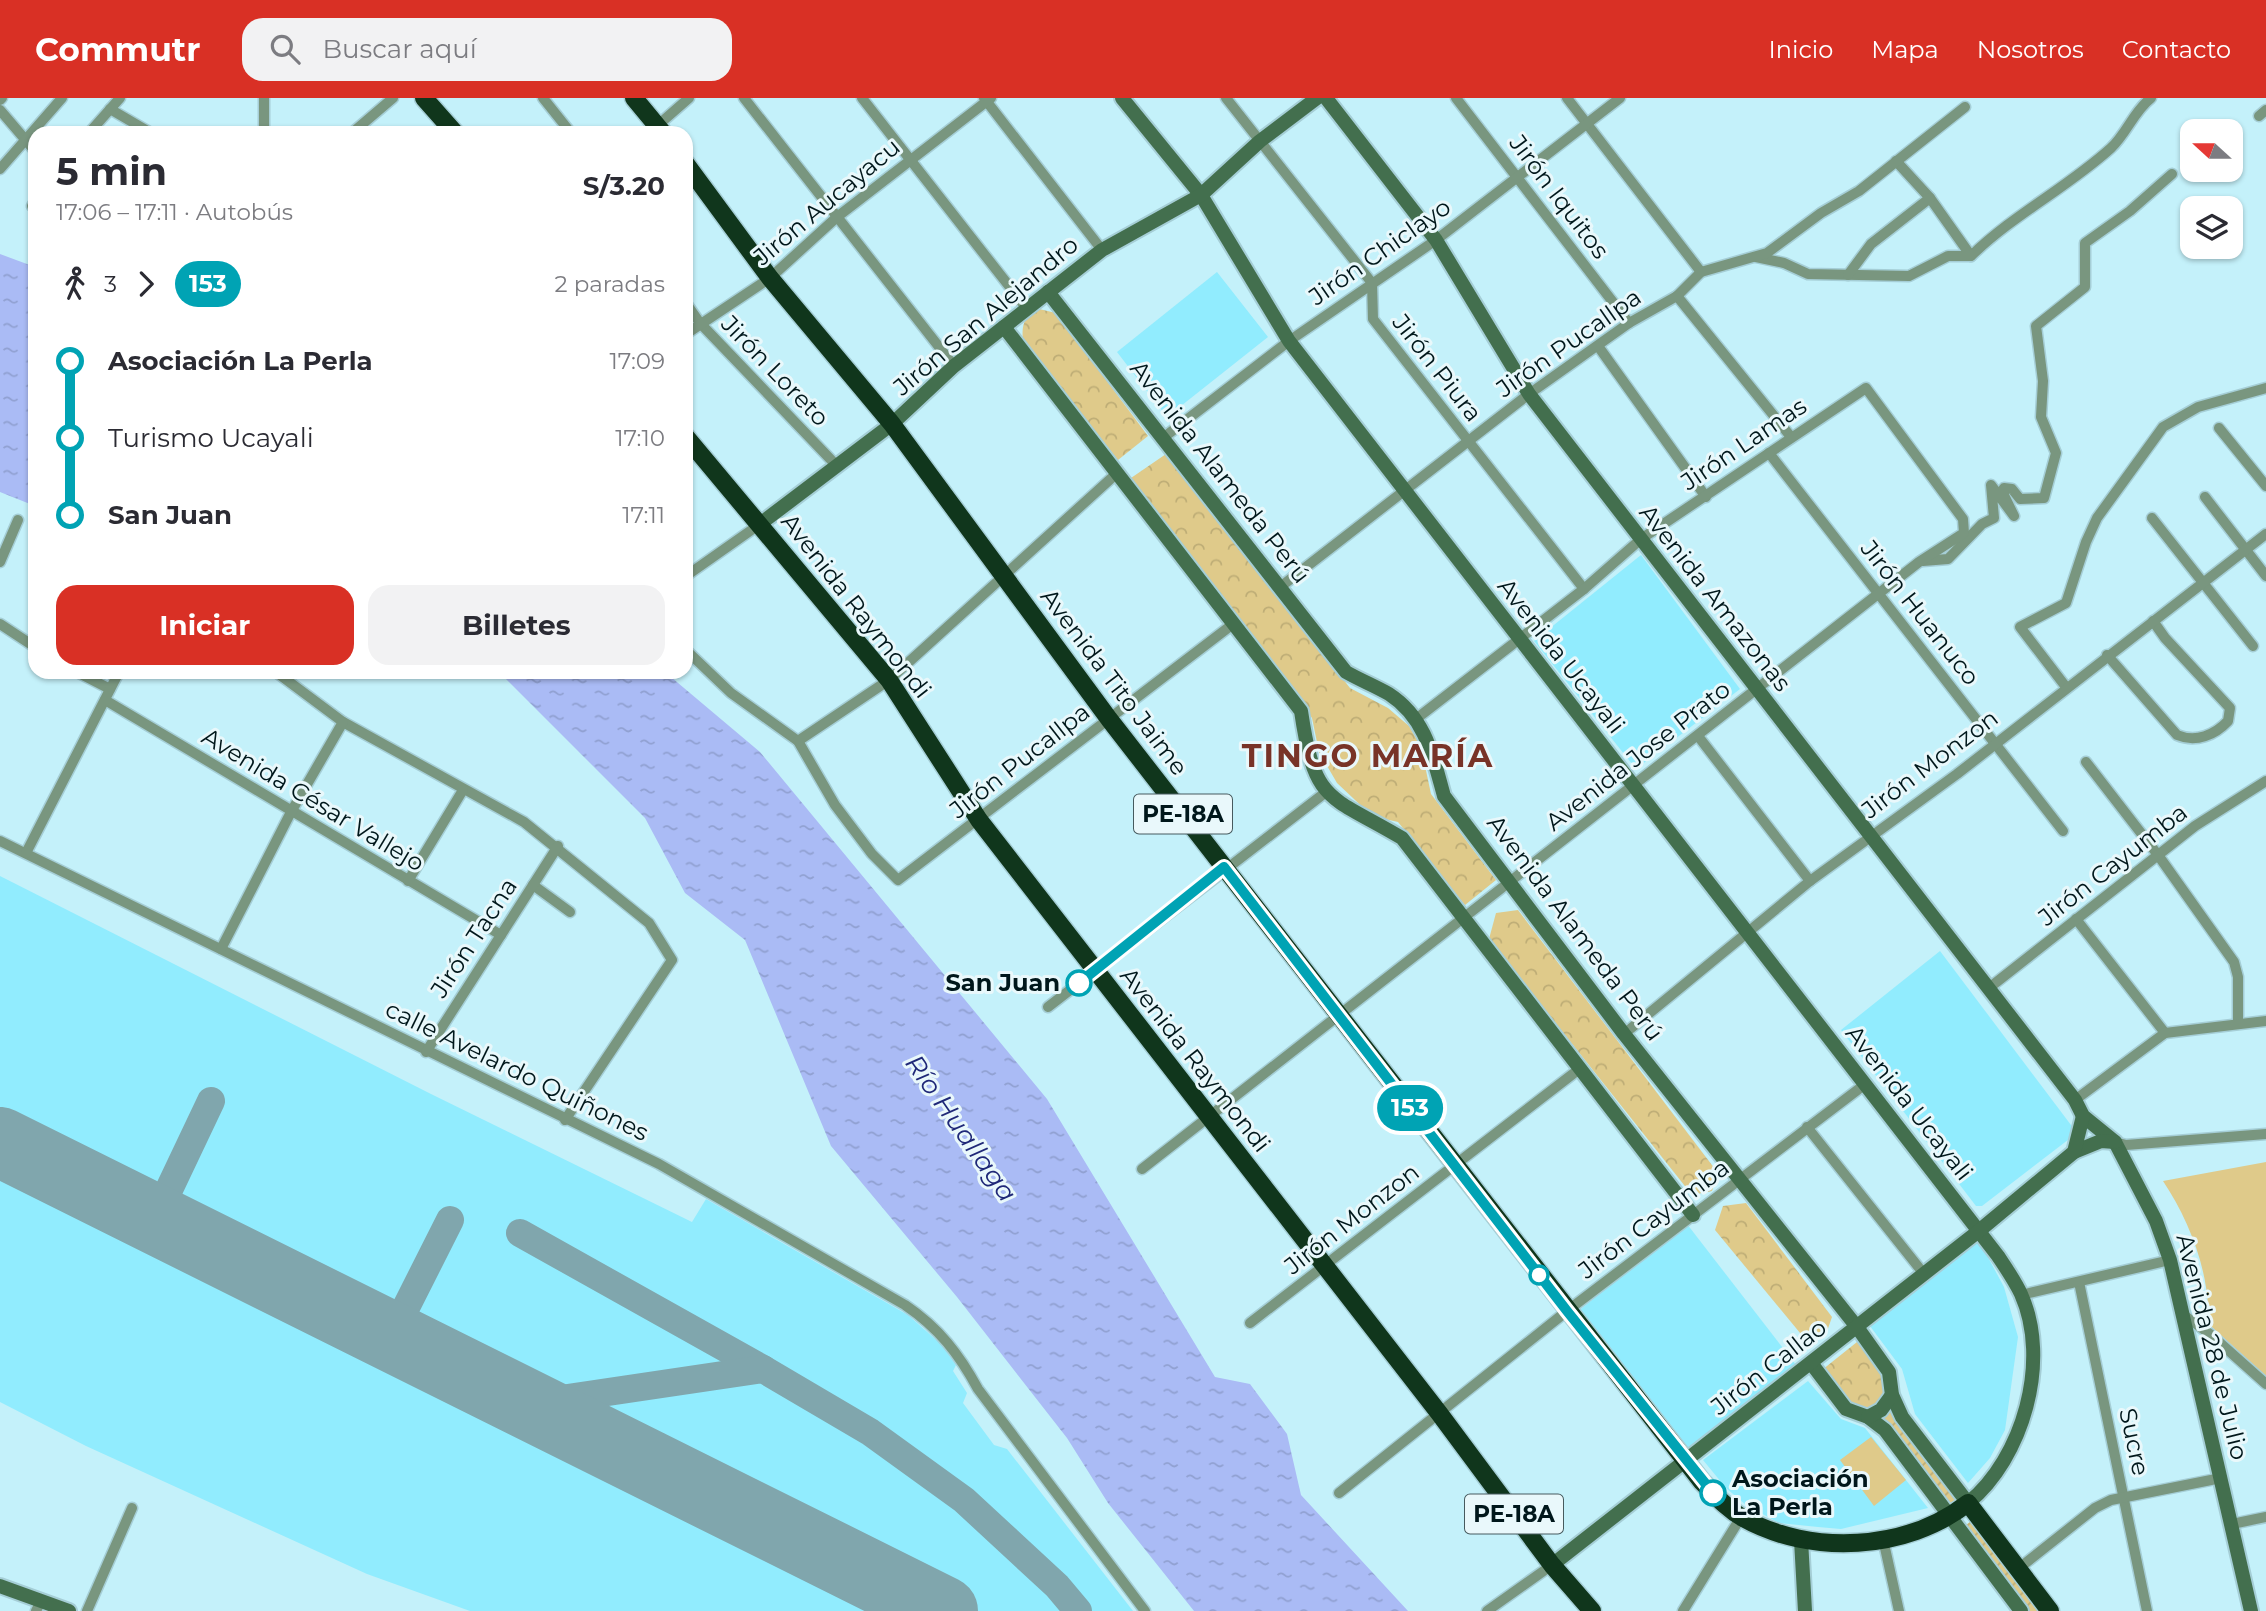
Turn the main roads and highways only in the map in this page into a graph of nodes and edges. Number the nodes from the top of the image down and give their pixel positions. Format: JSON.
{"nodes":[{"id":1,"x":424,"y":98,"type":"edge"},
{"id":2,"x":634,"y":98,"type":"edge"},
{"id":3,"x":449,"y":126,"type":"edge"},
{"id":4,"x":654,"y":126,"type":"edge"},
{"id":5,"x":693,"y":174,"type":"edge"},
{"id":6,"x":693,"y":445,"type":"edge"},
{"id":7,"x":1801,"y":1540,"type":"joint"},
{"id":8,"x":1591,"y":1611,"type":"edge"},
{"id":9,"x":2050,"y":1611,"type":"edge"}],
"edges":[{"from":1,"to":3,"type":"highway"},
{"from":2,"to":4,"type":"highway"},
{"from":5,"to":7,"type":"highway","name":"Avenida Tito Jaime","number":"PE-18A"},
{"from":6,"to":8,"type":"highway","name":"Avenida Raymondi","number":"PE-18A"},
{"from":7,"to":9,"type":"highway","name":"Avenida Alameda Perú","number":"PE-18A"}]}
